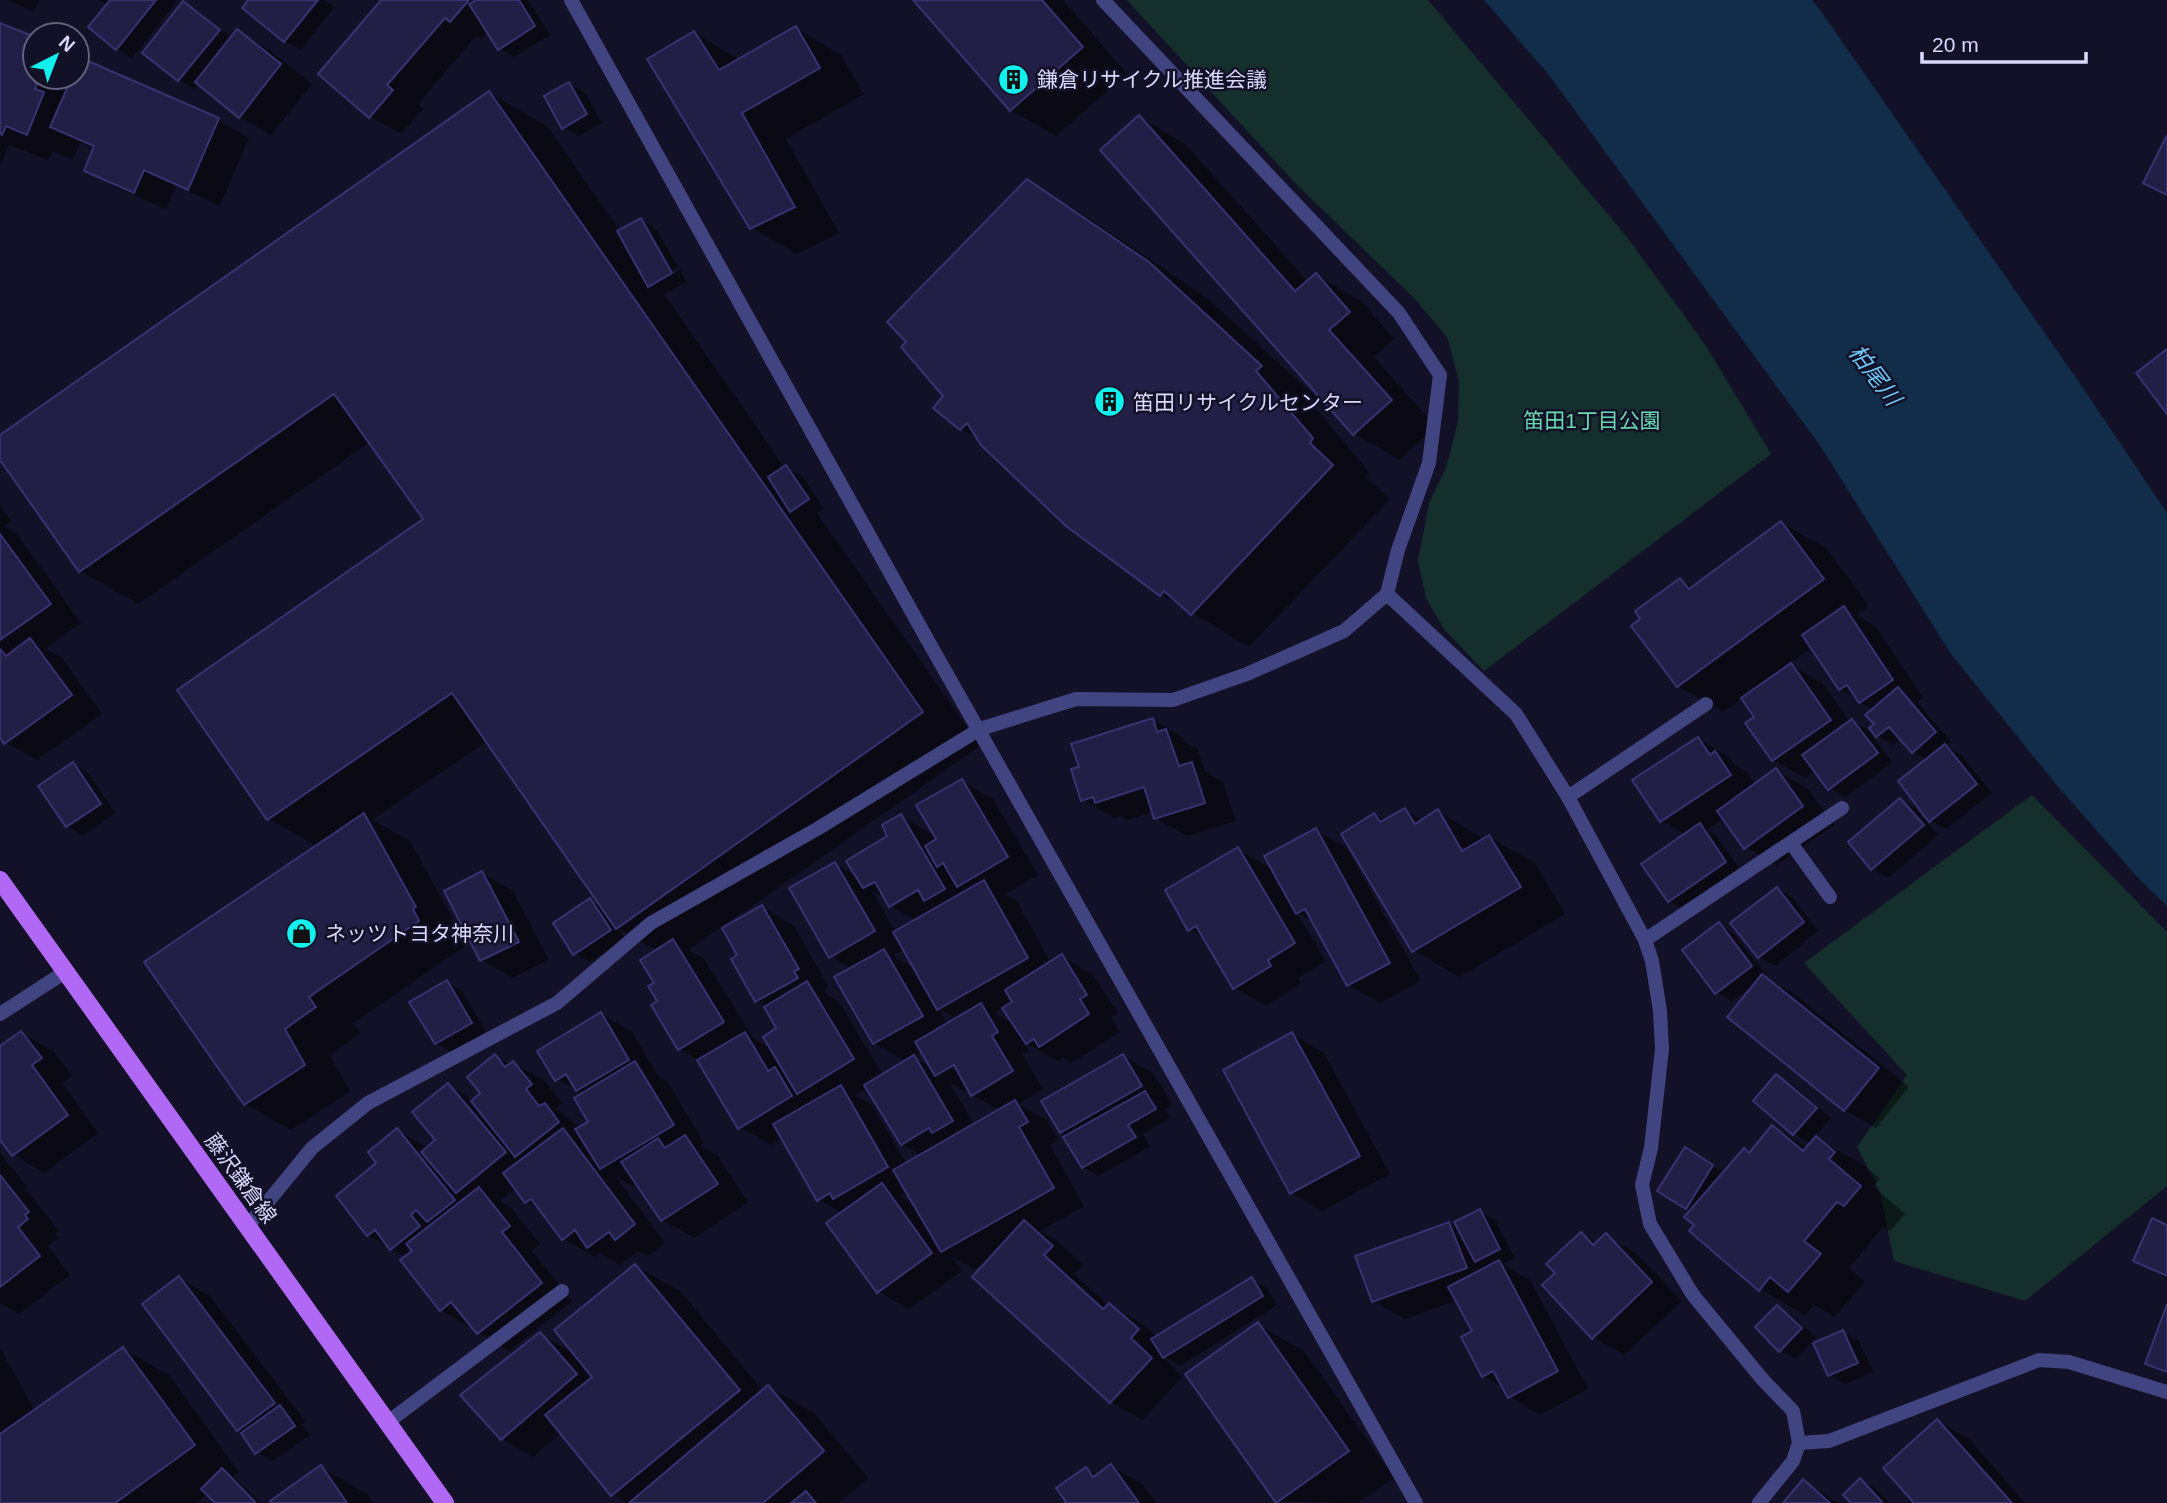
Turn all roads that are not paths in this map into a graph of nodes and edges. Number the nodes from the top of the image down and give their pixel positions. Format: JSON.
{"nodes":[{"id":1,"x":571,"y":0,"type":"edge"},
{"id":2,"x":1103,"y":0,"type":"edge"},
{"id":3,"x":1387,"y":594,"type":"junction"},
{"id":4,"x":1706,"y":704,"type":"dead end"},
{"id":5,"x":980,"y":729,"type":"junction"},
{"id":6,"x":1568,"y":797,"type":"junction"},
{"id":7,"x":1842,"y":808,"type":"dead end"},
{"id":8,"x":1791,"y":843,"type":"junction"},
{"id":9,"x":0,"y":880,"type":"edge"},
{"id":10,"x":1830,"y":897,"type":"dead end"},
{"id":11,"x":1645,"y":940,"type":"junction"},
{"id":12,"x":65,"y":972,"type":"junction"},
{"id":13,"x":0,"y":1014,"type":"edge"},
{"id":14,"x":248,"y":1226,"type":"junction"},
{"id":15,"x":562,"y":1291,"type":"dead end"},
{"id":16,"x":2167,"y":1392,"type":"edge"},
{"id":17,"x":388,"y":1422,"type":"junction"},
{"id":18,"x":1799,"y":1443,"type":"junction"},
{"id":19,"x":445,"y":1503,"type":"edge"},
{"id":20,"x":1416,"y":1503,"type":"edge"},
{"id":21,"x":1759,"y":1503,"type":"edge"}],
"edges":[{"from":1,"to":5,"type":"street"},
{"from":2,"to":3,"type":"street"},
{"from":3,"to":5,"type":"street"},
{"from":3,"to":6,"type":"street"},
{"from":4,"to":6,"type":"street"},
{"from":5,"to":14,"type":"street"},
{"from":5,"to":20,"type":"street"},
{"from":6,"to":11,"type":"street"},
{"from":7,"to":8,"type":"street"},
{"from":8,"to":10,"type":"street"},
{"from":8,"to":11,"type":"street"},
{"from":9,"to":12,"type":"main road","name":"藤沢鎌倉線"},
{"from":11,"to":18,"type":"street"},
{"from":12,"to":13,"type":"street"},
{"from":12,"to":14,"type":"main road","name":"藤沢鎌倉線"},
{"from":14,"to":17,"type":"main road","name":"藤沢鎌倉線"},
{"from":15,"to":17,"type":"street"},
{"from":16,"to":18,"type":"street"},
{"from":17,"to":19,"type":"main road","name":"藤沢鎌倉線"},
{"from":18,"to":21,"type":"street"}]}
